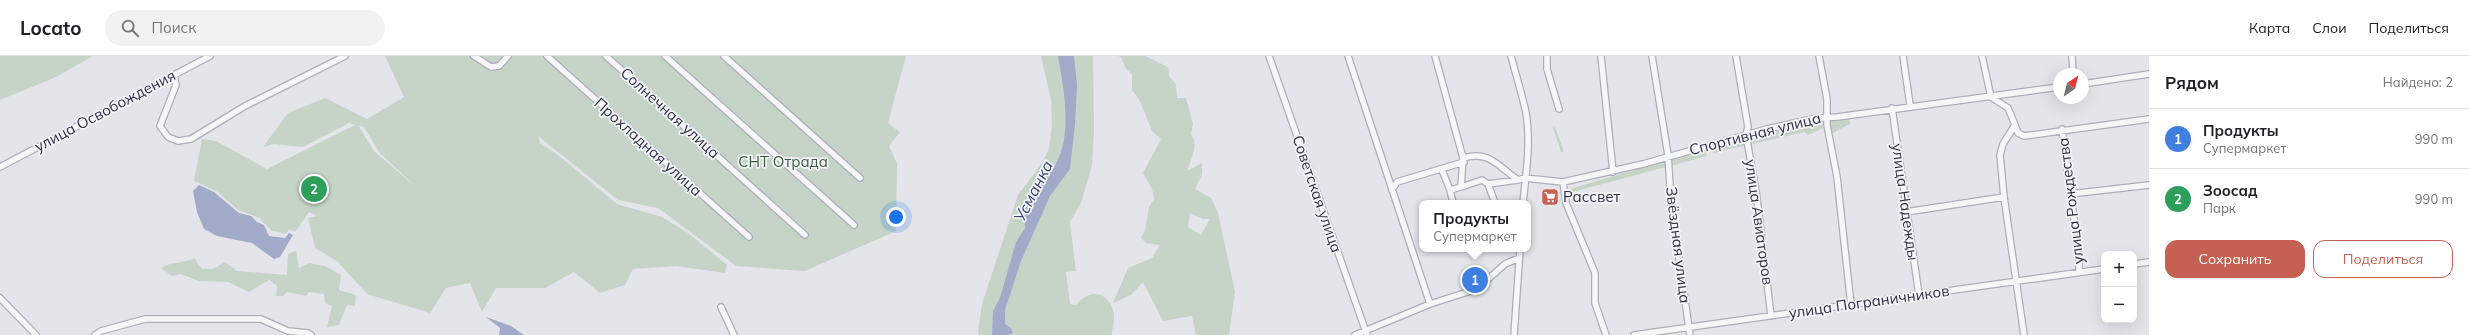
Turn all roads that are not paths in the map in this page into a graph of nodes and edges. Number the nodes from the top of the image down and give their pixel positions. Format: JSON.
{"nodes":[{"id":1,"x":210,"y":56,"type":"edge"},
{"id":2,"x":345,"y":56,"type":"edge"},
{"id":3,"x":474,"y":56,"type":"edge"},
{"id":4,"x":508,"y":56,"type":"edge"},
{"id":5,"x":547,"y":56,"type":"edge"},
{"id":6,"x":606,"y":56,"type":"edge"},
{"id":7,"x":665,"y":56,"type":"edge"},
{"id":8,"x":724,"y":56,"type":"edge"},
{"id":9,"x":1269,"y":56,"type":"edge"},
{"id":10,"x":1348,"y":56,"type":"edge"},
{"id":11,"x":1435,"y":56,"type":"edge"},
{"id":12,"x":1511,"y":56,"type":"edge"},
{"id":13,"x":1547,"y":56,"type":"edge"},
{"id":14,"x":1601,"y":56,"type":"edge"},
{"id":15,"x":1652,"y":56,"type":"edge"},
{"id":16,"x":1736,"y":56,"type":"edge"},
{"id":17,"x":1819,"y":56,"type":"edge"},
{"id":18,"x":1903,"y":56,"type":"edge"},
{"id":19,"x":1982,"y":56,"type":"edge"},
{"id":20,"x":2072,"y":56,"type":"edge"},
{"id":21,"x":2073,"y":68,"type":"edge"},
{"id":22,"x":2149,"y":74,"type":"edge"},
{"id":23,"x":174,"y":75,"type":"junction"},
{"id":24,"x":2089,"y":83,"type":"edge"},
{"id":25,"x":2053,"y":88,"type":"edge"},
{"id":26,"x":1991,"y":97,"type":"junction"},
{"id":27,"x":1910,"y":105,"type":"junction"},
{"id":28,"x":1892,"y":108,"type":"junction"},
{"id":29,"x":1559,"y":109,"type":"dead end"},
{"id":30,"x":1827,"y":117,"type":"junction"},
{"id":31,"x":2149,"y":119,"type":"edge"},
{"id":32,"x":2015,"y":125,"type":"junction"},
{"id":33,"x":2062,"y":129,"type":"junction"},
{"id":34,"x":1746,"y":135,"type":"junction"},
{"id":35,"x":1668,"y":155,"type":"junction"},
{"id":36,"x":1463,"y":160,"type":"junction"},
{"id":37,"x":0,"y":167,"type":"edge"},
{"id":38,"x":1442,"y":170,"type":"junction"},
{"id":39,"x":1613,"y":172,"type":"junction"},
{"id":40,"x":860,"y":178,"type":"dead end"},
{"id":41,"x":1525,"y":178,"type":"junction"},
{"id":42,"x":1518,"y":180,"type":"junction"},
{"id":43,"x":1563,"y":182,"type":"junction"},
{"id":44,"x":1488,"y":184,"type":"junction"},
{"id":45,"x":2149,"y":185,"type":"edge"},
{"id":46,"x":1461,"y":187,"type":"junction"},
{"id":47,"x":1392,"y":190,"type":"junction"},
{"id":48,"x":1450,"y":190,"type":"junction"},
{"id":49,"x":2070,"y":194,"type":"junction"},
{"id":50,"x":2004,"y":197,"type":"junction"},
{"id":51,"x":1452,"y":200,"type":"edge"},
{"id":52,"x":1494,"y":200,"type":"edge"},
{"id":53,"x":1523,"y":200,"type":"edge"},
{"id":54,"x":1906,"y":212,"type":"junction"},
{"id":55,"x":854,"y":226,"type":"dead end"},
{"id":56,"x":805,"y":235,"type":"dead end"},
{"id":57,"x":749,"y":237,"type":"dead end"},
{"id":58,"x":1520,"y":252,"type":"edge"},
{"id":59,"x":1519,"y":258,"type":"junction"},
{"id":60,"x":2149,"y":262,"type":"edge"},
{"id":61,"x":2137,"y":264,"type":"edge"},
{"id":62,"x":2101,"y":268,"type":"edge"},
{"id":63,"x":2079,"y":272,"type":"junction"},
{"id":64,"x":2016,"y":281,"type":"junction"},
{"id":65,"x":1919,"y":295,"type":"junction"},
{"id":66,"x":0,"y":298,"type":"edge"},
{"id":67,"x":1430,"y":304,"type":"junction"},
{"id":68,"x":1851,"y":305,"type":"junction"},
{"id":69,"x":721,"y":307,"type":"dead end"},
{"id":70,"x":1771,"y":316,"type":"junction"},
{"id":71,"x":1690,"y":332,"type":"edge"},
{"id":72,"x":288,"y":333,"type":"edge"},
{"id":73,"x":1367,"y":334,"type":"edge"},
{"id":74,"x":36,"y":335,"type":"edge"},
{"id":75,"x":95,"y":335,"type":"edge"},
{"id":76,"x":311,"y":335,"type":"edge"},
{"id":77,"x":734,"y":335,"type":"edge"},
{"id":78,"x":1355,"y":335,"type":"edge"},
{"id":79,"x":1514,"y":335,"type":"edge"},
{"id":80,"x":1606,"y":335,"type":"edge"},
{"id":81,"x":1634,"y":335,"type":"edge"},
{"id":82,"x":2024,"y":335,"type":"edge"}],
"edges":[{"from":1,"to":23,"type":"street","name":"улица Освобождения"},
{"from":2,"to":23,"type":"street"},
{"from":3,"to":4,"type":"street"},
{"from":5,"to":57,"type":"street","name":"Прохладная улица"},
{"from":6,"to":56,"type":"street","name":"Солнечная улица"},
{"from":7,"to":55,"type":"street"},
{"from":8,"to":40,"type":"street"},
{"from":9,"to":73,"type":"street","name":"Советская улица"},
{"from":10,"to":47,"type":"street"},
{"from":11,"to":36,"type":"street"},
{"from":12,"to":41,"type":"street"},
{"from":13,"to":29,"type":"street"},
{"from":14,"to":39,"type":"street"},
{"from":15,"to":35,"type":"street","name":"Звёздная улица"},
{"from":16,"to":34,"type":"street","name":"улица Авиаторов"},
{"from":17,"to":30,"type":"street"},
{"from":18,"to":27,"type":"street"},
{"from":19,"to":26,"type":"street"},
{"from":20,"to":21,"type":"street"},
{"from":22,"to":24,"type":"street"},
{"from":23,"to":37,"type":"street","name":"улица Освобождения"},
{"from":25,"to":26,"type":"street","name":"Спортивная улица"},
{"from":26,"to":27,"type":"street","name":"Спортивная улица"},
{"from":26,"to":32,"type":"street"},
{"from":27,"to":28,"type":"street","name":"Спортивная улица"},
{"from":28,"to":30,"type":"street","name":"Спортивная улица"},
{"from":28,"to":54,"type":"street","name":"улица Надежды"},
{"from":30,"to":34,"type":"street","name":"Спортивная улица"},
{"from":30,"to":68,"type":"street"},
{"from":31,"to":33,"type":"street"},
{"from":32,"to":33,"type":"street"},
{"from":32,"to":50,"type":"street"},
{"from":33,"to":49,"type":"street","name":"улица Рождества"},
{"from":34,"to":35,"type":"street","name":"Спортивная улица"},
{"from":34,"to":70,"type":"street","name":"улица Авиаторов"},
{"from":35,"to":39,"type":"street","name":"Спортивная улица"},
{"from":35,"to":71,"type":"street","name":"Звёздная улица"},
{"from":36,"to":38,"type":"street"},
{"from":36,"to":42,"type":"street"},
{"from":36,"to":46,"type":"street"},
{"from":38,"to":47,"type":"street"},
{"from":38,"to":48,"type":"street"},
{"from":39,"to":43,"type":"street","name":"Спортивная улица"},
{"from":41,"to":42,"type":"street"},
{"from":41,"to":43,"type":"street","name":"Спортивная улица"},
{"from":41,"to":53,"type":"street"},
{"from":42,"to":44,"type":"street"},
{"from":43,"to":80,"type":"street"},
{"from":44,"to":46,"type":"street"},
{"from":44,"to":52,"type":"street"},
{"from":45,"to":49,"type":"street"},
{"from":46,"to":48,"type":"street"},
{"from":47,"to":67,"type":"street"},
{"from":48,"to":51,"type":"street"},
{"from":49,"to":63,"type":"street","name":"улица Рождества"},
{"from":50,"to":54,"type":"street"},
{"from":50,"to":64,"type":"street"},
{"from":54,"to":65,"type":"street","name":"улица Надежды"},
{"from":58,"to":59,"type":"street"},
{"from":59,"to":67,"type":"street"},
{"from":59,"to":79,"type":"street"},
{"from":60,"to":61,"type":"street"},
{"from":62,"to":63,"type":"street","name":"улица Пограничников"},
{"from":63,"to":64,"type":"street","name":"улица Пограничников"},
{"from":64,"to":65,"type":"street","name":"улица Пограничников"},
{"from":64,"to":82,"type":"street"},
{"from":65,"to":68,"type":"street","name":"улица Пограничников"},
{"from":66,"to":74,"type":"street"},
{"from":67,"to":73,"type":"street"},
{"from":68,"to":70,"type":"street","name":"улица Пограничников"},
{"from":69,"to":77,"type":"street"},
{"from":70,"to":71,"type":"street","name":"улица Пограничников"},
{"from":71,"to":81,"type":"street","name":"улица Пограничников"},
{"from":72,"to":75,"type":"street"},
{"from":72,"to":76,"type":"street"},
{"from":73,"to":78,"type":"street"}]}
